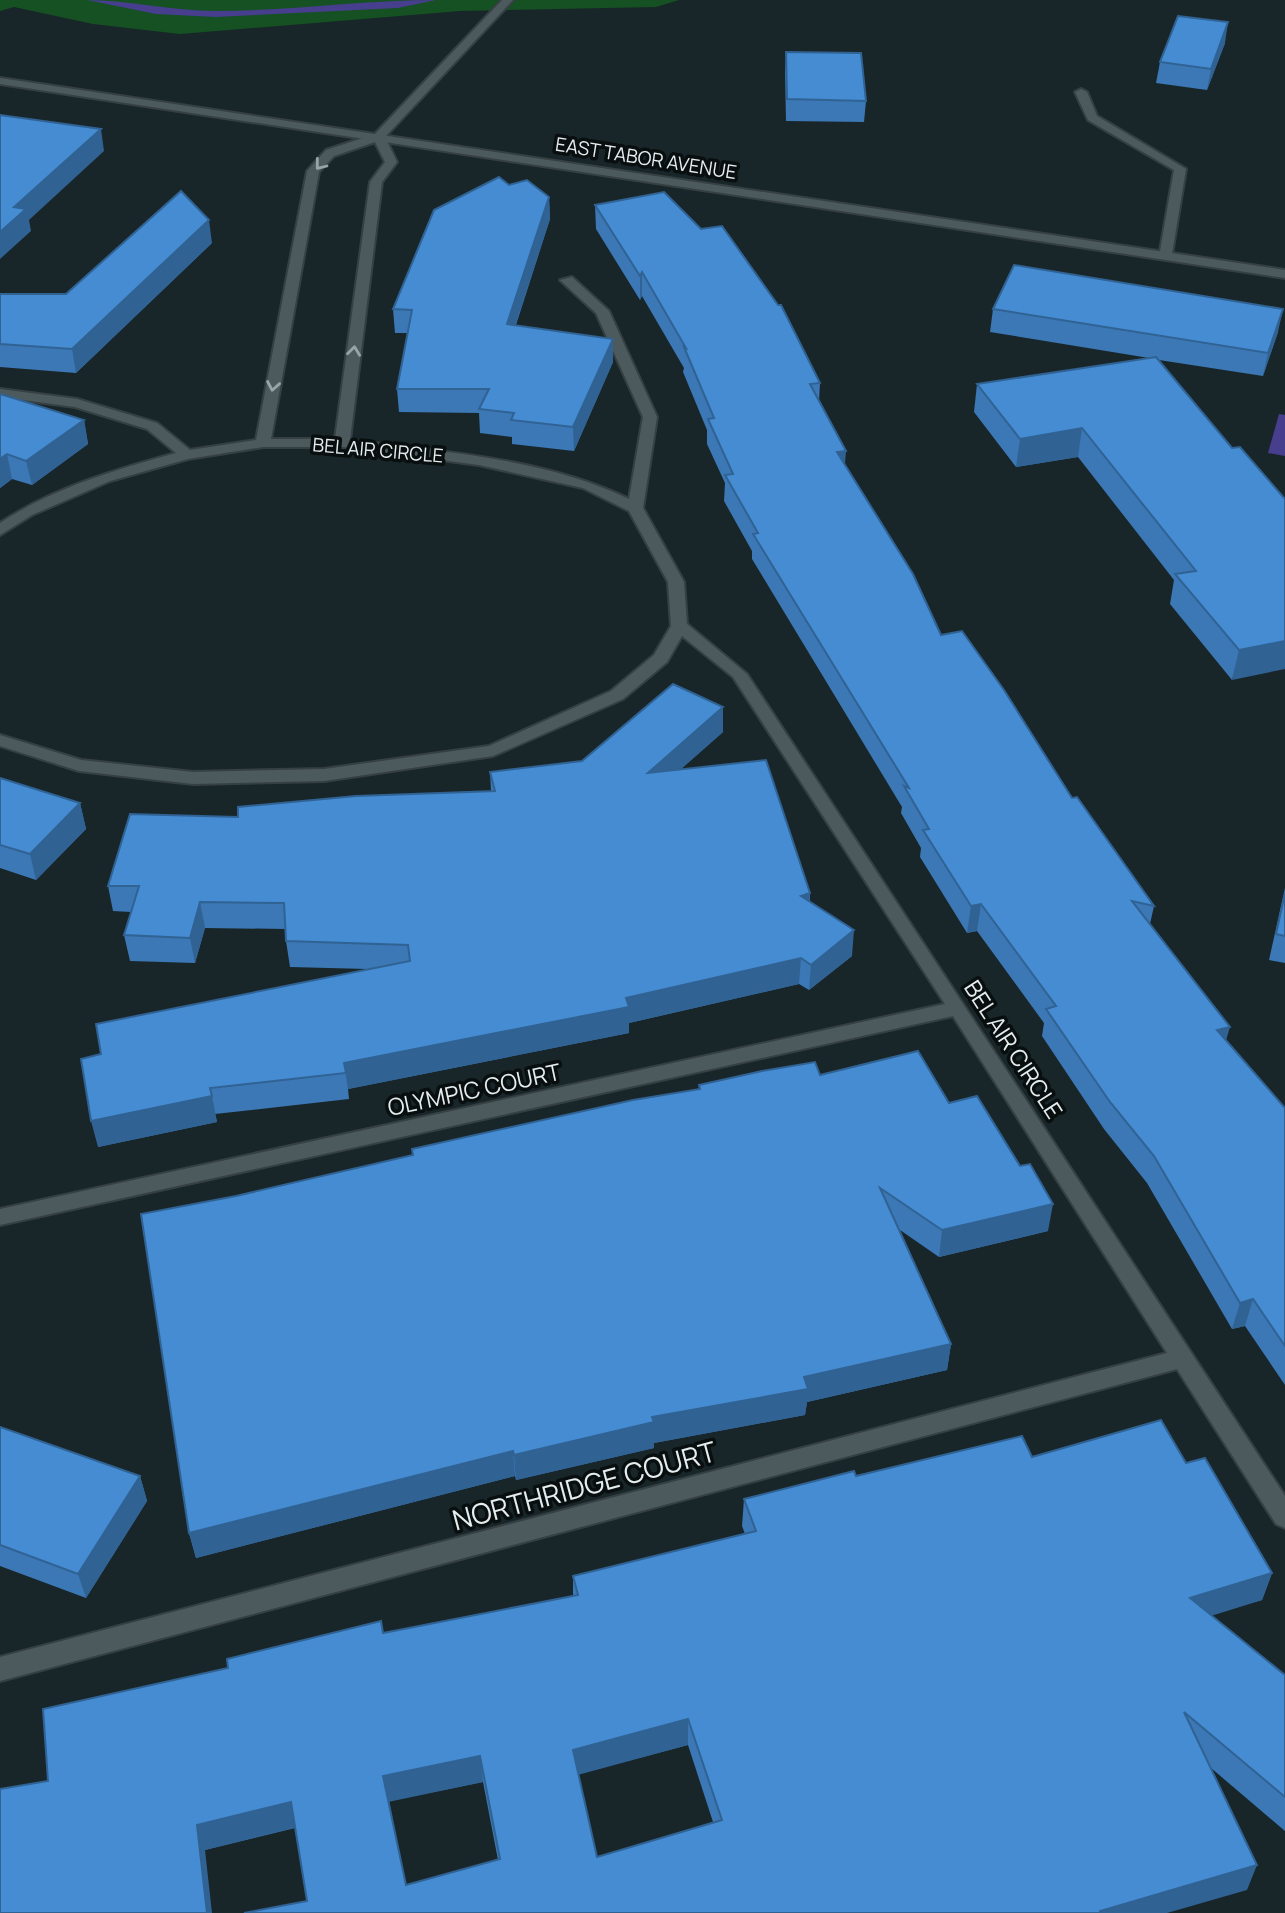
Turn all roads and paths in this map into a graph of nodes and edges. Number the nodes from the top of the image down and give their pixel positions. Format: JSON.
{"nodes":[{"id":1,"x":505,"y":4,"type":"edge"},
{"id":2,"x":0,"y":81,"type":"edge"},
{"id":3,"x":1081,"y":92,"type":"dead end"},
{"id":4,"x":379,"y":137,"type":"junction"},
{"id":5,"x":1166,"y":257,"type":"junction"},
{"id":6,"x":1285,"y":274,"type":"edge"},
{"id":7,"x":567,"y":280,"type":"dead end"},
{"id":8,"x":0,"y":393,"type":"edge"},
{"id":9,"x":263,"y":443,"type":"junction"},
{"id":10,"x":342,"y":443,"type":"junction"},
{"id":11,"x":187,"y":455,"type":"junction"},
{"id":12,"x":635,"y":509,"type":"junction"},
{"id":13,"x":0,"y":530,"type":"edge"},
{"id":14,"x":680,"y":626,"type":"junction"},
{"id":15,"x":0,"y":740,"type":"edge"},
{"id":16,"x":958,"y":1008,"type":"junction"},
{"id":17,"x":0,"y":1217,"type":"edge"},
{"id":18,"x":1183,"y":1359,"type":"junction"},
{"id":19,"x":1285,"y":1517,"type":"edge"},
{"id":20,"x":0,"y":1669,"type":"edge"}],
"edges":[{"from":1,"to":4,"type":"street"},
{"from":2,"to":4,"type":"street","name":"EAST TABOR AVENUE"},
{"from":3,"to":5,"type":"street"},
{"from":4,"to":5,"type":"street","name":"EAST TABOR AVENUE"},
{"from":4,"to":9,"type":"street","one_way":true},
{"from":10,"to":4,"type":"street","one_way":true},
{"from":5,"to":6,"type":"street","name":"EAST TABOR AVENUE"},
{"from":7,"to":12,"type":"street"},
{"from":8,"to":11,"type":"street"},
{"from":9,"to":10,"type":"street","name":"BEL AIR CIRCLE"},
{"from":9,"to":11,"type":"street","name":"BEL AIR CIRCLE"},
{"from":10,"to":12,"type":"street","name":"BEL AIR CIRCLE"},
{"from":11,"to":13,"type":"street","name":"BEL AIR CIRCLE"},
{"from":12,"to":14,"type":"street"},
{"from":14,"to":15,"type":"street"},
{"from":14,"to":16,"type":"street","name":"BEL AIR CIRCLE"},
{"from":16,"to":17,"type":"street","name":"OLYMPIC COURT"},
{"from":16,"to":18,"type":"street","name":"BEL AIR CIRCLE"},
{"from":18,"to":19,"type":"street","name":"BEL AIR CIRCLE"},
{"from":18,"to":20,"type":"street","name":"NORTHRIDGE COURT"}]}
